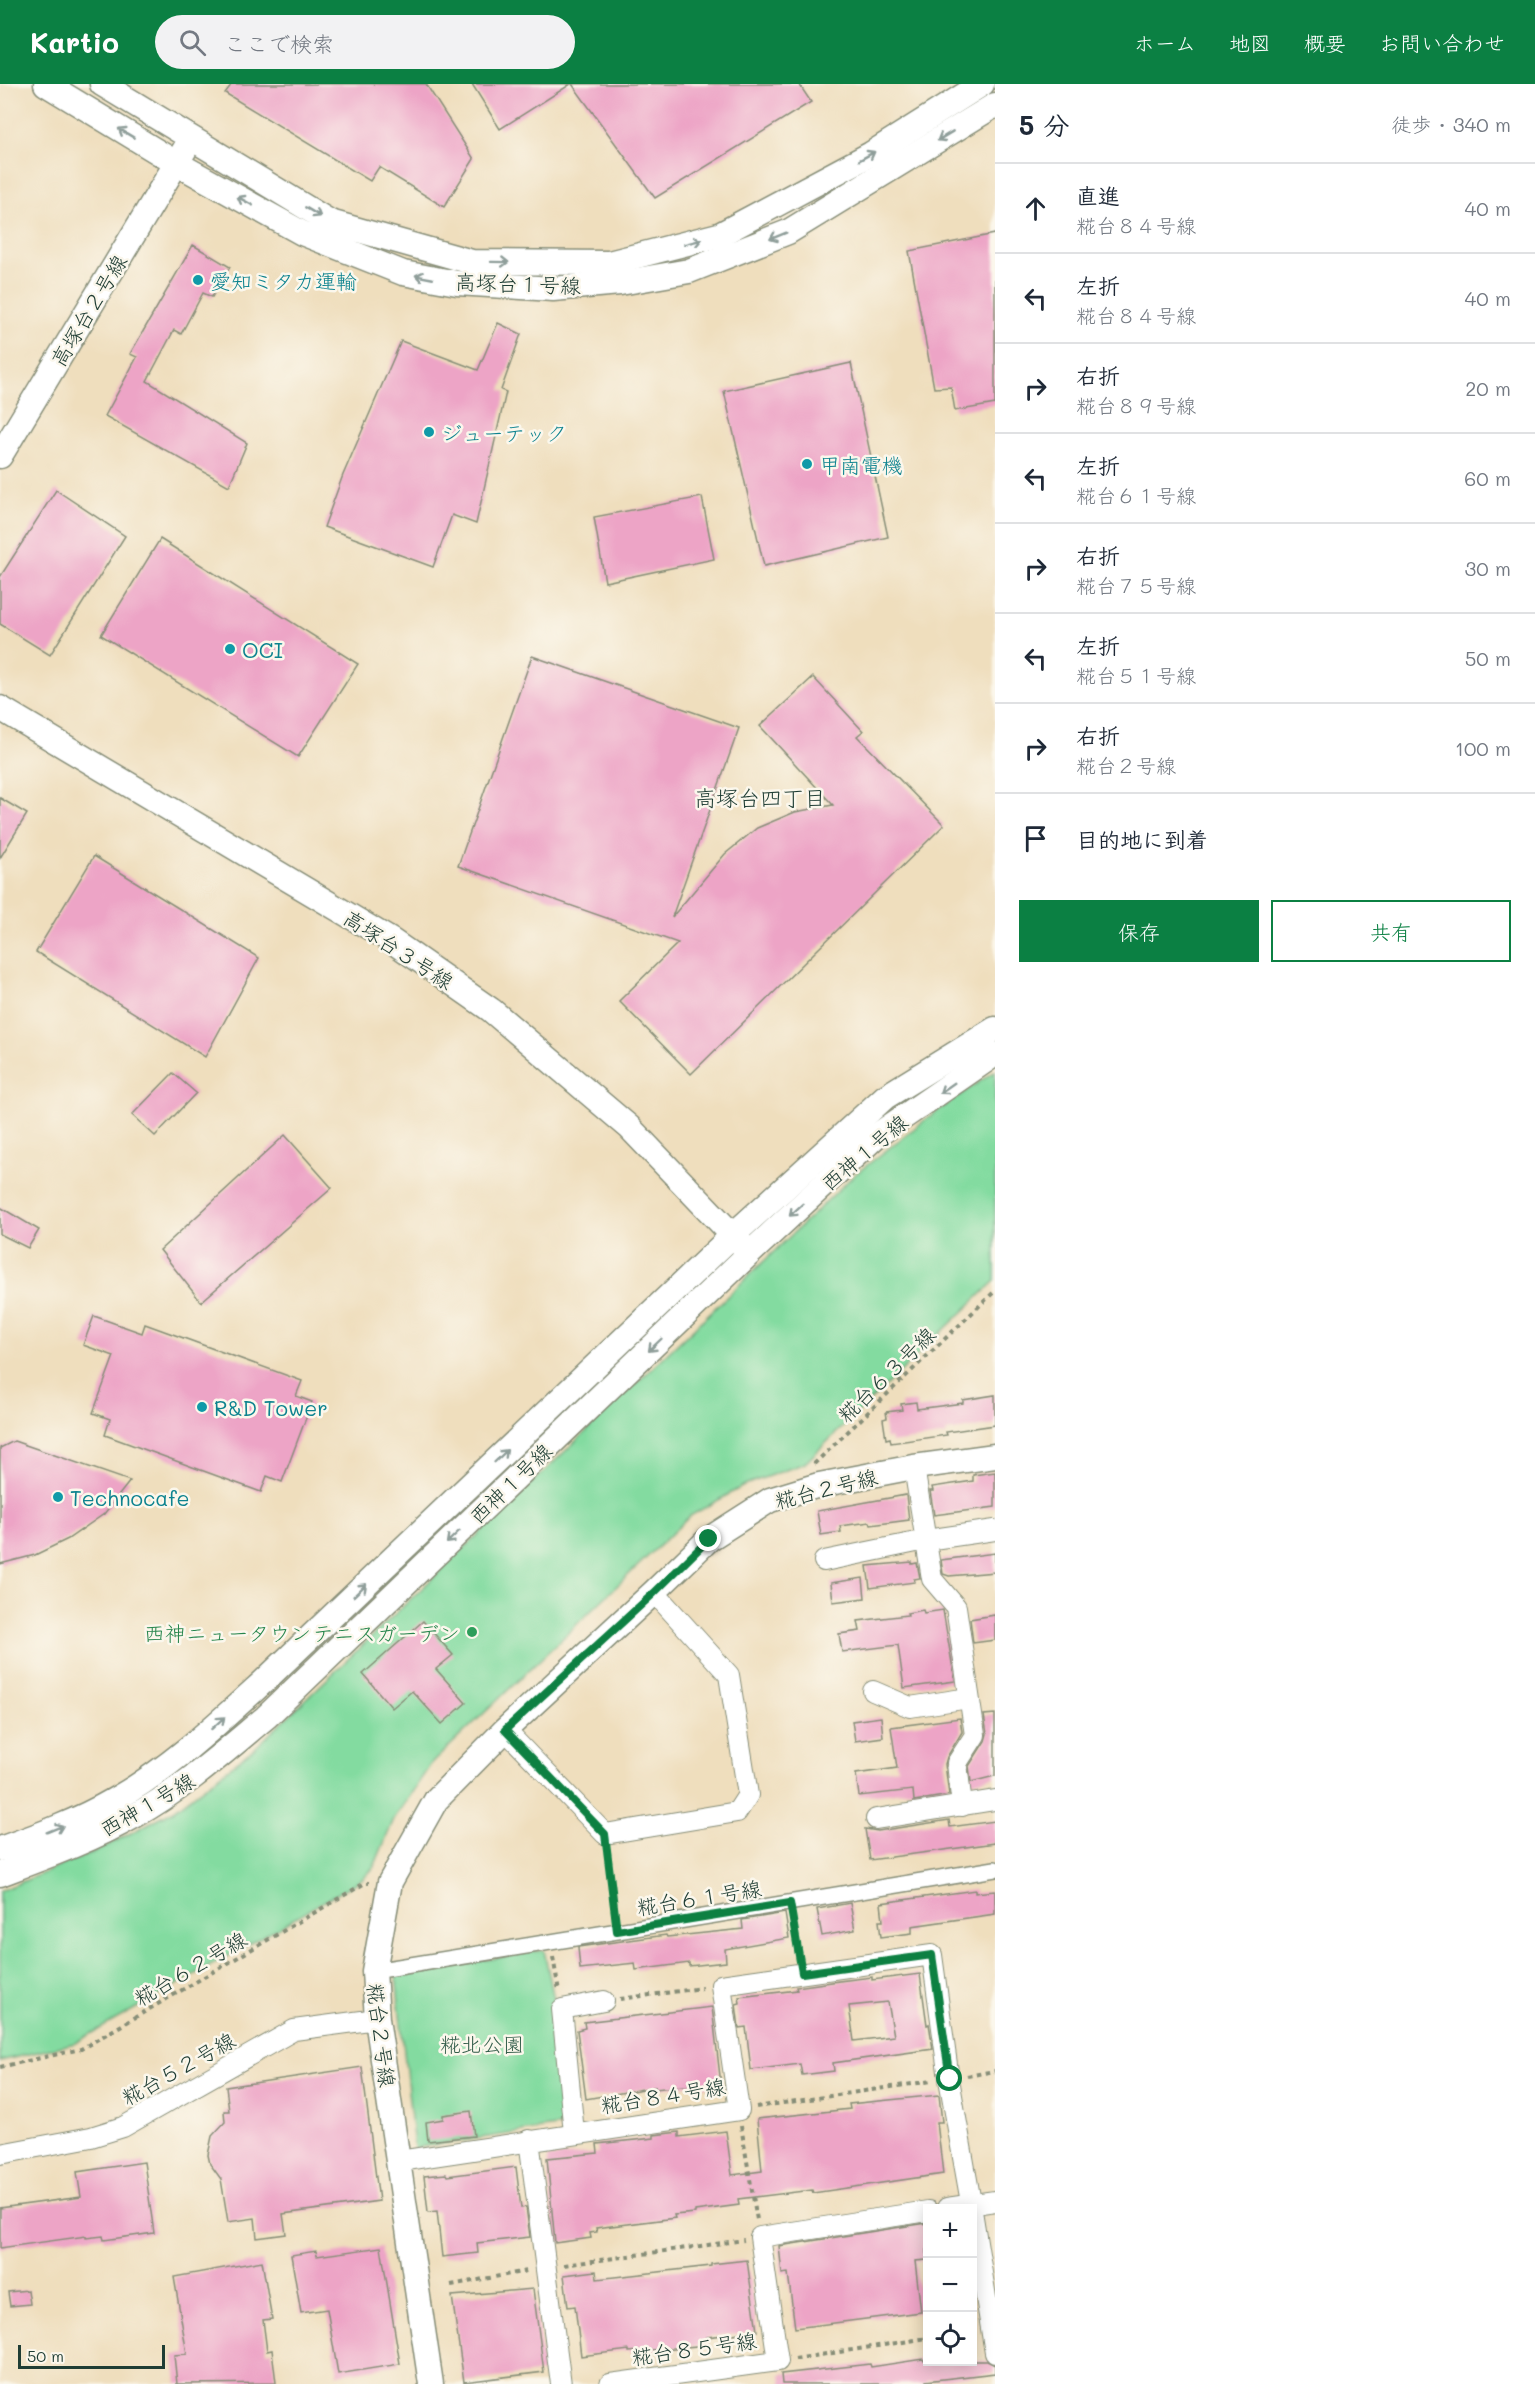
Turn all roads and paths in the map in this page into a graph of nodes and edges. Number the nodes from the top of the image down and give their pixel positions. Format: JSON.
{"nodes":[{"id":1,"x":46,"y":84,"type":"edge"},
{"id":2,"x":102,"y":84,"type":"edge"},
{"id":3,"x":982,"y":84,"type":"edge"},
{"id":4,"x":995,"y":105,"type":"edge"},
{"id":5,"x":191,"y":139,"type":"junction"},
{"id":6,"x":176,"y":163,"type":"junction"},
{"id":7,"x":0,"y":456,"type":"edge"},
{"id":8,"x":0,"y":708,"type":"edge"},
{"id":9,"x":995,"y":1029,"type":"edge"},
{"id":10,"x":995,"y":1054,"type":"edge"},
{"id":11,"x":733,"y":1235,"type":"junction"},
{"id":12,"x":750,"y":1253,"type":"junction"},
{"id":13,"x":995,"y":1292,"type":"edge"},
{"id":14,"x":995,"y":1456,"type":"edge"},
{"id":15,"x":914,"y":1467,"type":"junction"},
{"id":16,"x":819,"y":1485,"type":"junction"},
{"id":17,"x":995,"y":1530,"type":"edge"},
{"id":18,"x":926,"y":1540,"type":"junction"},
{"id":19,"x":824,"y":1561,"type":"dead end"},
{"id":20,"x":654,"y":1593,"type":"junction"},
{"id":21,"x":873,"y":1691,"type":"dead end"},
{"id":22,"x":969,"y":1698,"type":"junction"},
{"id":23,"x":505,"y":1730,"type":"junction"},
{"id":24,"x":995,"y":1800,"type":"edge"},
{"id":25,"x":962,"y":1806,"type":"junction"},
{"id":26,"x":876,"y":1819,"type":"dead end"},
{"id":27,"x":605,"y":1834,"type":"junction"},
{"id":28,"x":0,"y":1849,"type":"edge"},
{"id":29,"x":995,"y":1869,"type":"edge"},
{"id":30,"x":0,"y":1874,"type":"edge"},
{"id":31,"x":390,"y":1882,"type":"junction"},
{"id":32,"x":790,"y":1903,"type":"junction"},
{"id":33,"x":617,"y":1931,"type":"junction"},
{"id":34,"x":550,"y":1942,"type":"junction"},
{"id":35,"x":374,"y":1971,"type":"junction"},
{"id":36,"x":802,"y":1973,"type":"junction"},
{"id":37,"x":721,"y":1985,"type":"junction"},
{"id":38,"x":604,"y":2001,"type":"joint"},
{"id":39,"x":562,"y":2009,"type":"junction"},
{"id":40,"x":377,"y":2019,"type":"junction"},
{"id":41,"x":0,"y":2067,"type":"edge"},
{"id":42,"x":995,"y":2071,"type":"edge"},
{"id":43,"x":950,"y":2079,"type":"junction"},
{"id":44,"x":739,"y":2110,"type":"junction"},
{"id":45,"x":574,"y":2133,"type":"junction"},
{"id":46,"x":529,"y":2140,"type":"junction"},
{"id":47,"x":0,"y":2154,"type":"edge"},
{"id":48,"x":399,"y":2161,"type":"junction"},
{"id":49,"x":995,"y":2201,"type":"edge"},
{"id":50,"x":971,"y":2204,"type":"edge"},
{"id":51,"x":977,"y":2206,"type":"edge"},
{"id":52,"x":923,"y":2212,"type":"edge"},
{"id":53,"x":760,"y":2237,"type":"junction"},
{"id":54,"x":977,"y":2240,"type":"edge"},
{"id":55,"x":546,"y":2268,"type":"junction"},
{"id":56,"x":451,"y":2285,"type":"dead end"},
{"id":57,"x":923,"y":2339,"type":"edge"},
{"id":58,"x":995,"y":2354,"type":"edge"},
{"id":59,"x":778,"y":2361,"type":"junction"},
{"id":60,"x":431,"y":2384,"type":"edge"},
{"id":61,"x":561,"y":2384,"type":"edge"},
{"id":62,"x":610,"y":2384,"type":"edge"}],
"edges":[{"from":6,"to":1,"type":"street","name":"高塚台１号線","one_way":true},
{"from":2,"to":5,"type":"street","name":"高塚台１号線"},
{"from":5,"to":3,"type":"street","name":"高塚台１号線","one_way":true},
{"from":4,"to":6,"type":"street","name":"高塚台１号線","one_way":true},
{"from":5,"to":6,"type":"street","name":"高塚台２号線"},
{"from":6,"to":7,"type":"street","name":"高塚台２号線"},
{"from":8,"to":11,"type":"street","name":"高塚台３号線"},
{"from":9,"to":11,"type":"street","name":"西神１号線"},
{"from":10,"to":12,"type":"street","name":"西神１号線","one_way":true},
{"from":11,"to":12,"type":"street","name":"高塚台３号線"},
{"from":28,"to":11,"type":"street","name":"西神１号線","one_way":true},
{"from":12,"to":30,"type":"street","name":"西神１号線","one_way":true},
{"from":13,"to":16,"type":"path","name":"糀台６３号線"},
{"from":14,"to":15,"type":"street","name":"糀台２号線"},
{"from":15,"to":16,"type":"street","name":"糀台２号線"},
{"from":15,"to":18,"type":"street"},
{"from":16,"to":20,"type":"street","name":"糀台２号線"},
{"from":17,"to":18,"type":"street"},
{"from":18,"to":19,"type":"street"},
{"from":18,"to":22,"type":"street"},
{"from":20,"to":23,"type":"street","name":"糀台２号線"},
{"from":20,"to":27,"type":"street"},
{"from":21,"to":22,"type":"street"},
{"from":22,"to":25,"type":"street"},
{"from":23,"to":27,"type":"street"},
{"from":23,"to":31,"type":"street","name":"糀台２号線"},
{"from":24,"to":25,"type":"street"},
{"from":25,"to":26,"type":"street"},
{"from":27,"to":33,"type":"path"},
{"from":29,"to":32,"type":"street","name":"糀台６１号線"},
{"from":31,"to":35,"type":"street","name":"糀台２号線"},
{"from":31,"to":41,"type":"path","name":"糀台６２号線"},
{"from":32,"to":33,"type":"street","name":"糀台６１号線"},
{"from":32,"to":36,"type":"path"},
{"from":33,"to":34,"type":"street","name":"糀台６１号線"},
{"from":34,"to":35,"type":"street","name":"糀台６１号線"},
{"from":34,"to":39,"type":"path"},
{"from":35,"to":40,"type":"street","name":"糀台２号線"},
{"from":36,"to":37,"type":"street"},
{"from":36,"to":43,"type":"street"},
{"from":37,"to":38,"type":"path"},
{"from":37,"to":44,"type":"street","name":"糀台８４号線"},
{"from":38,"to":39,"type":"street"},
{"from":39,"to":45,"type":"street"},
{"from":40,"to":47,"type":"street","name":"糀台５２号線"},
{"from":40,"to":48,"type":"street","name":"糀台２号線"},
{"from":42,"to":43,"type":"path"},
{"from":43,"to":44,"type":"path"},
{"from":43,"to":50,"type":"street"},
{"from":44,"to":45,"type":"street","name":"糀台８４号線"},
{"from":44,"to":53,"type":"path"},
{"from":45,"to":46,"type":"street","name":"糀台８４号線"},
{"from":46,"to":48,"type":"street","name":"糀台８４号線"},
{"from":46,"to":55,"type":"street"},
{"from":48,"to":60,"type":"street","name":"糀台２号線"},
{"from":49,"to":51,"type":"street"},
{"from":52,"to":53,"type":"street"},
{"from":53,"to":55,"type":"path"},
{"from":53,"to":59,"type":"street","name":"糀台８５号線"},
{"from":54,"to":58,"type":"street"},
{"from":55,"to":56,"type":"path"},
{"from":55,"to":61,"type":"street"},
{"from":57,"to":59,"type":"path"},
{"from":59,"to":62,"type":"street","name":"糀台８５号線"}]}
